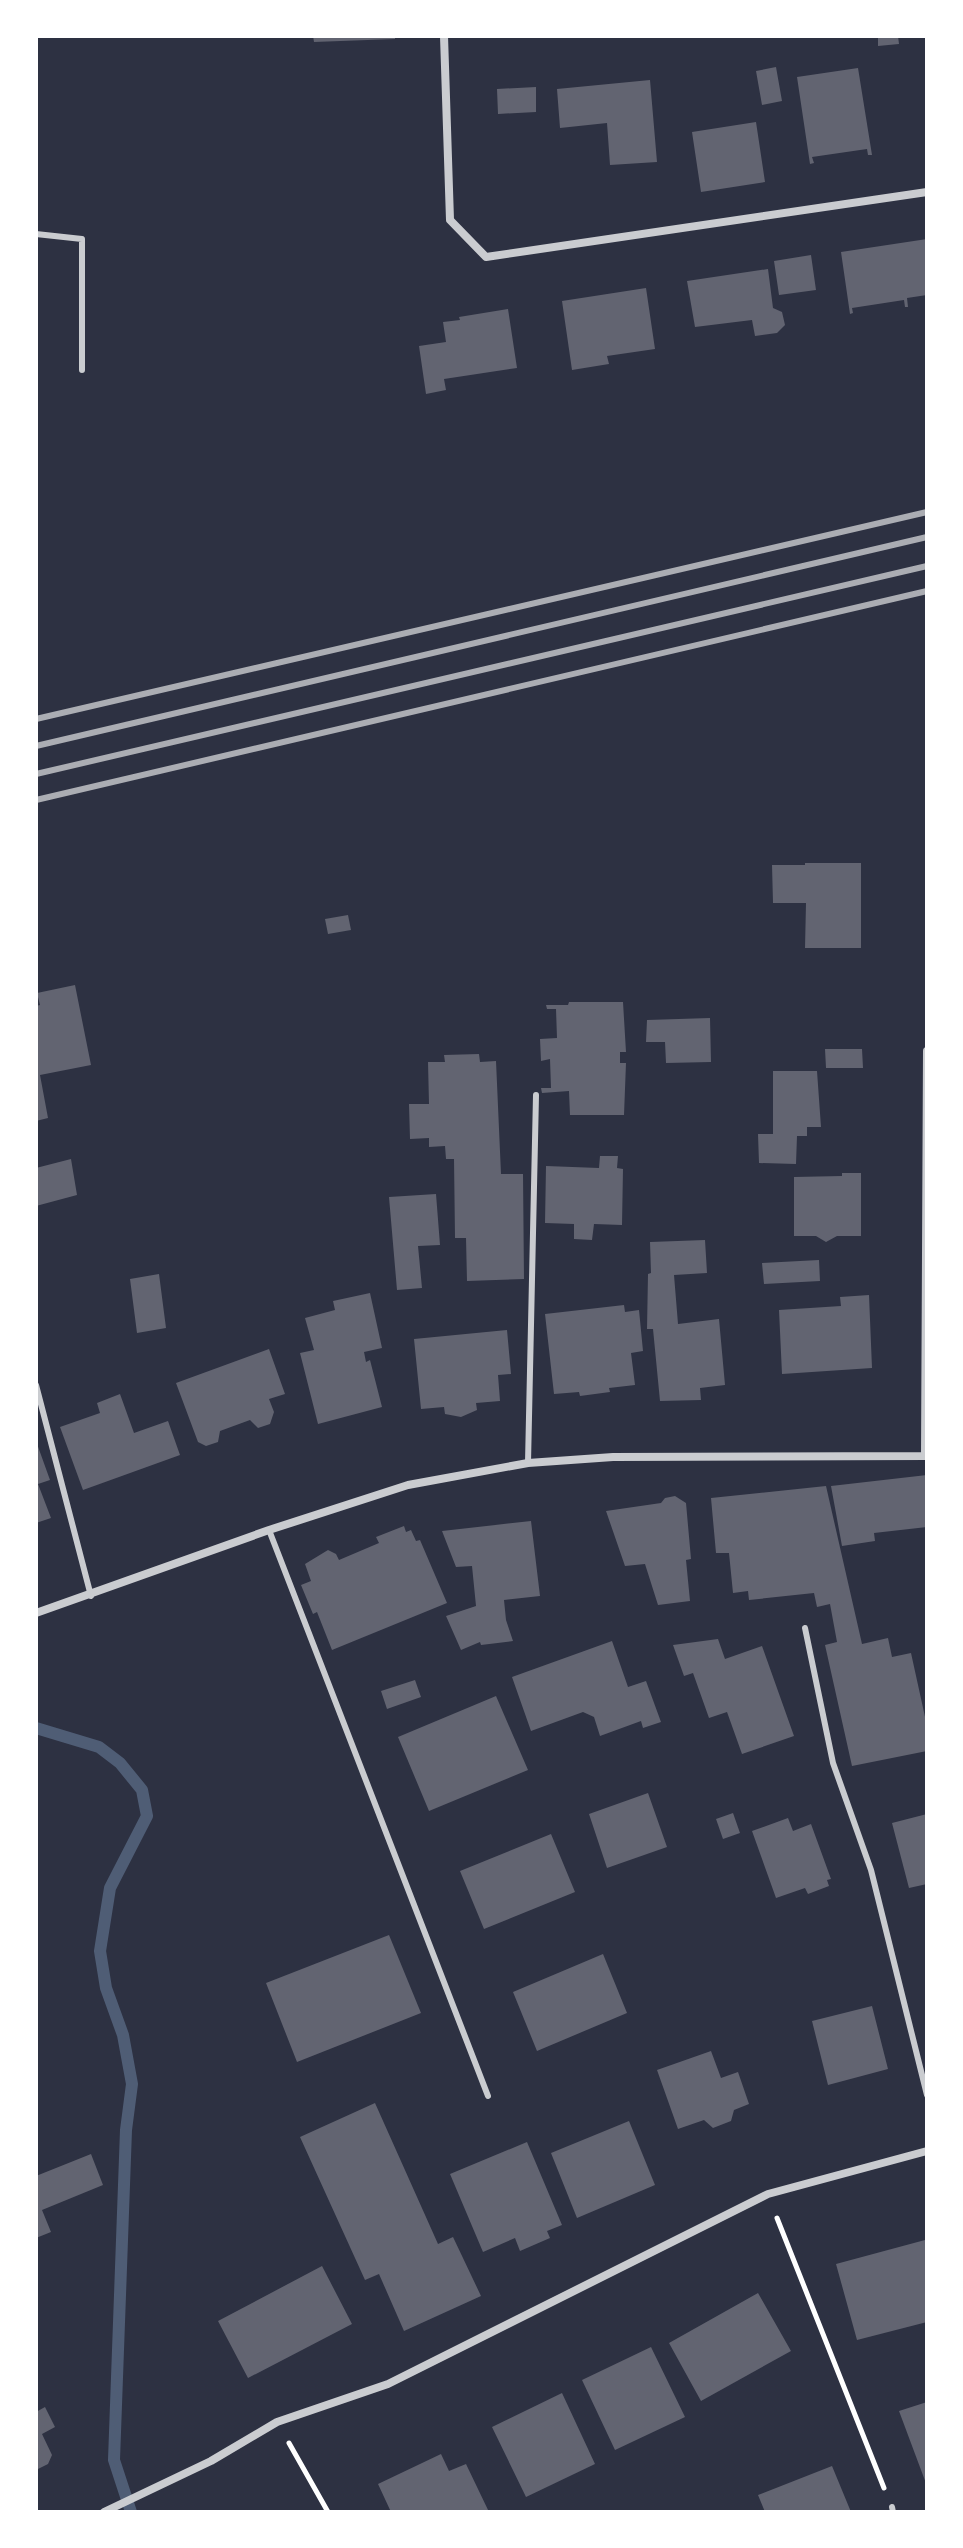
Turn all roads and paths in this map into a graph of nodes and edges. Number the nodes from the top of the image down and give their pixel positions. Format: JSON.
{"nodes":[{"id":1,"x":444,"y":36,"type":"edge"},
{"id":2,"x":927,"y":192,"type":"edge"},
{"id":3,"x":36,"y":234,"type":"edge"},
{"id":4,"x":82,"y":370,"type":"dead end"},
{"id":5,"x":927,"y":1051,"type":"edge"},
{"id":6,"x":536,"y":1095,"type":"dead end"},
{"id":7,"x":36,"y":1385,"type":"edge"},
{"id":8,"x":926,"y":1456,"type":"edge"},
{"id":9,"x":528,"y":1463,"type":"junction"},
{"id":10,"x":269,"y":1530,"type":"junction"},
{"id":11,"x":91,"y":1596,"type":"junction"},
{"id":12,"x":36,"y":1613,"type":"edge"},
{"id":13,"x":805,"y":1628,"type":"dead end"},
{"id":14,"x":927,"y":2095,"type":"edge"},
{"id":15,"x":488,"y":2096,"type":"dead end"},
{"id":16,"x":927,"y":2151,"type":"edge"},
{"id":17,"x":768,"y":2194,"type":"junction"},
{"id":18,"x":277,"y":2422,"type":"junction"},
{"id":19,"x":892,"y":2510,"type":"edge"},
{"id":20,"x":104,"y":2512,"type":"edge"},
{"id":21,"x":328,"y":2512,"type":"edge"}],
"edges":[{"from":1,"to":2,"type":"street"},
{"from":3,"to":4,"type":"lane"},
{"from":5,"to":8,"type":"street"},
{"from":6,"to":9,"type":"lane"},
{"from":7,"to":11,"type":"lane"},
{"from":8,"to":9,"type":"street"},
{"from":9,"to":10,"type":"street"},
{"from":10,"to":11,"type":"street"},
{"from":10,"to":15,"type":"lane"},
{"from":11,"to":12,"type":"street"},
{"from":13,"to":14,"type":"lane"},
{"from":16,"to":17,"type":"street"},
{"from":17,"to":18,"type":"street"},
{"from":17,"to":19,"type":"path"},
{"from":18,"to":20,"type":"street"},
{"from":18,"to":21,"type":"path"}]}
